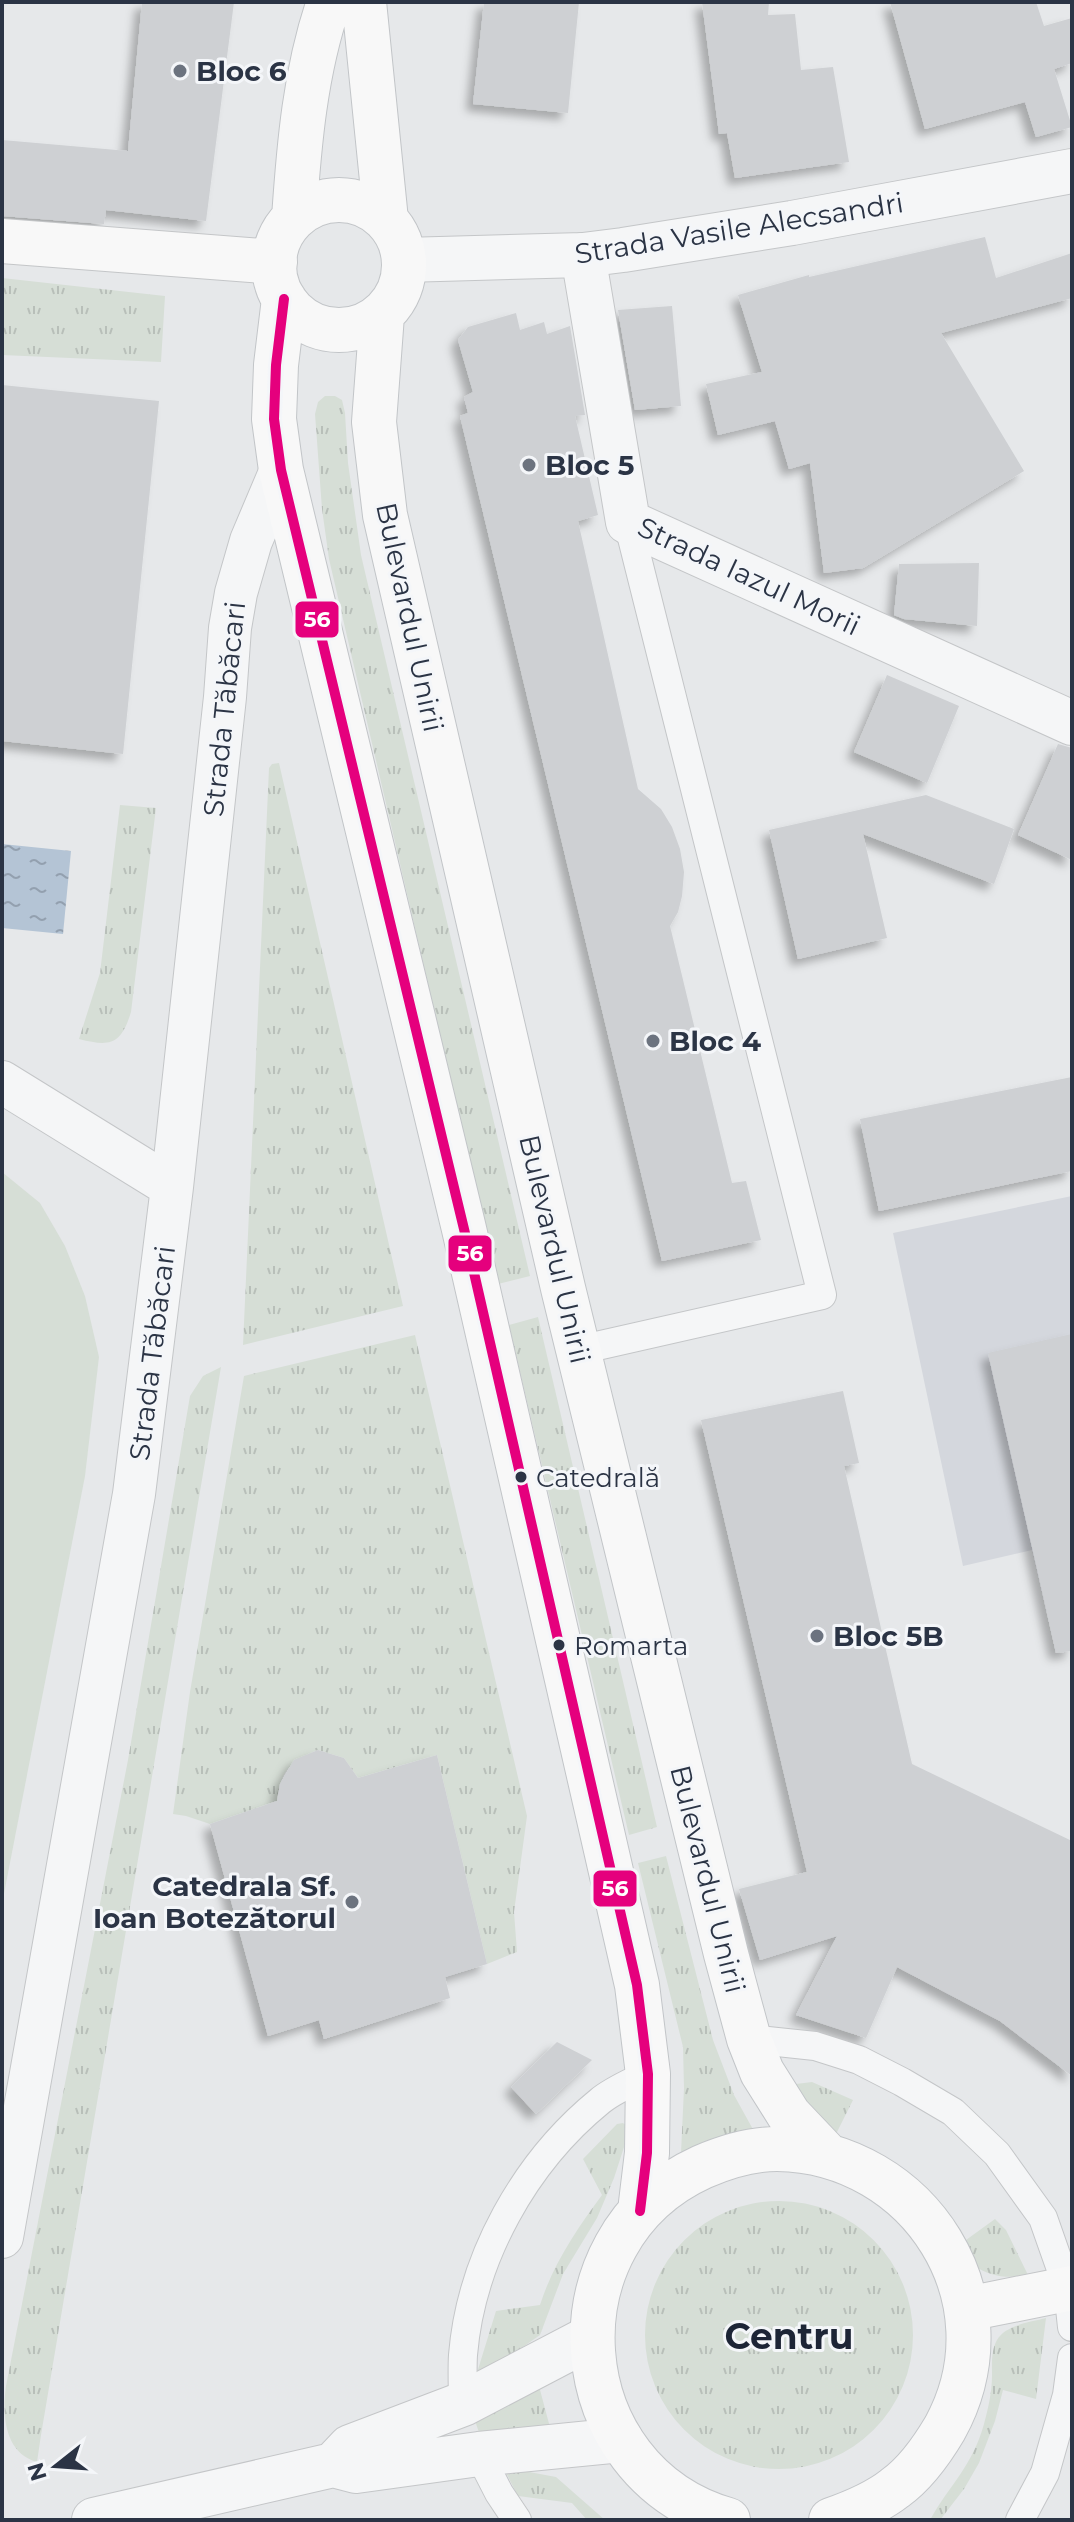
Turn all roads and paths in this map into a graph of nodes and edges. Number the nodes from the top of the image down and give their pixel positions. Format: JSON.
{"nodes":[{"id":1,"x":329,"y":2,"type":"edge"},
{"id":2,"x":364,"y":2,"type":"edge"},
{"id":3,"x":1072,"y":171,"type":"edge"},
{"id":4,"x":294,"y":218,"type":"junction"},
{"id":5,"x":386,"y":220,"type":"junction"},
{"id":6,"x":2,"y":241,"type":"edge"},
{"id":7,"x":583,"y":255,"type":"junction"},
{"id":8,"x":404,"y":260,"type":"junction"},
{"id":9,"x":279,"y":280,"type":"junction"},
{"id":10,"x":382,"y":315,"type":"junction"},
{"id":11,"x":281,"y":470,"type":"junction"},
{"id":12,"x":628,"y":522,"type":"junction"},
{"id":13,"x":1072,"y":723,"type":"edge"},
{"id":14,"x":2,"y":1082,"type":"edge"},
{"id":15,"x":172,"y":1187,"type":"junction"},
{"id":16,"x":579,"y":1350,"type":"junction"},
{"id":17,"x":749,"y":2039,"type":"junction"},
{"id":18,"x":648,"y":2074,"type":"junction"},
{"id":19,"x":827,"y":2155,"type":"junction"},
{"id":20,"x":640,"y":2211,"type":"junction"},
{"id":21,"x":2,"y":2237,"type":"edge"},
{"id":22,"x":1071,"y":2301,"type":"edge"},
{"id":23,"x":967,"y":2309,"type":"junction"},
{"id":24,"x":591,"y":2337,"type":"junction"},
{"id":25,"x":1072,"y":2358,"type":"edge"},
{"id":26,"x":463,"y":2404,"type":"junction"},
{"id":27,"x":621,"y":2440,"type":"junction"},
{"id":28,"x":479,"y":2454,"type":"junction"},
{"id":29,"x":333,"y":2465,"type":"junction"},
{"id":30,"x":894,"y":2504,"type":"edge"},
{"id":31,"x":715,"y":2518,"type":"edge"},
{"id":32,"x":94,"y":2520,"type":"edge"},
{"id":33,"x":517,"y":2520,"type":"edge"},
{"id":34,"x":831,"y":2520,"type":"edge"},
{"id":35,"x":1020,"y":2520,"type":"edge"}],
"edges":[{"from":1,"to":4,"type":"main road"},
{"from":2,"to":5,"type":"main road"},
{"from":3,"to":7,"type":"street","name":"Strada Vasile Alecsandri"},
{"from":4,"to":5,"type":"main road"},
{"from":4,"to":9,"type":"main road"},
{"from":5,"to":8,"type":"main road"},
{"from":6,"to":9,"type":"main road"},
{"from":7,"to":8,"type":"street","name":"Strada Vasile Alecsandri"},
{"from":7,"to":12,"type":"street","name":"Strada Iazul Morii"},
{"from":8,"to":10,"type":"main road"},
{"from":9,"to":10,"type":"main road"},
{"from":9,"to":11,"type":"main road","name":"Bulevardul Unirii"},
{"from":10,"to":16,"type":"main road","name":"Bulevardul Unirii"},
{"from":11,"to":15,"type":"street","name":"Strada Tăbăcari"},
{"from":11,"to":18,"type":"main road","name":"Bulevardul Unirii"},
{"from":12,"to":13,"type":"street","name":"Strada Iazul Morii"},
{"from":12,"to":16,"type":"lane"},
{"from":14,"to":15,"type":"street"},
{"from":15,"to":21,"type":"street","name":"Strada Tăbăcari"},
{"from":16,"to":17,"type":"main road","name":"Bulevardul Unirii"},
{"from":17,"to":19,"type":"main road","name":"Bulevardul Unirii"},
{"from":17,"to":22,"type":"lane"},
{"from":18,"to":20,"type":"main road","name":"Bulevardul Unirii"},
{"from":18,"to":26,"type":"lane"},
{"from":19,"to":20,"type":"main road","name":"Bulevardul Unirii"},
{"from":19,"to":23,"type":"main road","name":"Bulevardul Unirii"},
{"from":20,"to":24,"type":"main road","name":"Bulevardul Unirii"},
{"from":22,"to":23,"type":"main road"},
{"from":23,"to":30,"type":"main road","name":"Bulevardul Unirii"},
{"from":24,"to":26,"type":"street"},
{"from":24,"to":27,"type":"main road","name":"Bulevardul Unirii"},
{"from":25,"to":35,"type":"lane"},
{"from":26,"to":29,"type":"street"},
{"from":27,"to":28,"type":"street"},
{"from":27,"to":31,"type":"main road","name":"Bulevardul Unirii"},
{"from":28,"to":29,"type":"street"},
{"from":28,"to":33,"type":"lane"},
{"from":29,"to":32,"type":"street"},
{"from":30,"to":34,"type":"main road","name":"Bulevardul Unirii"}]}
